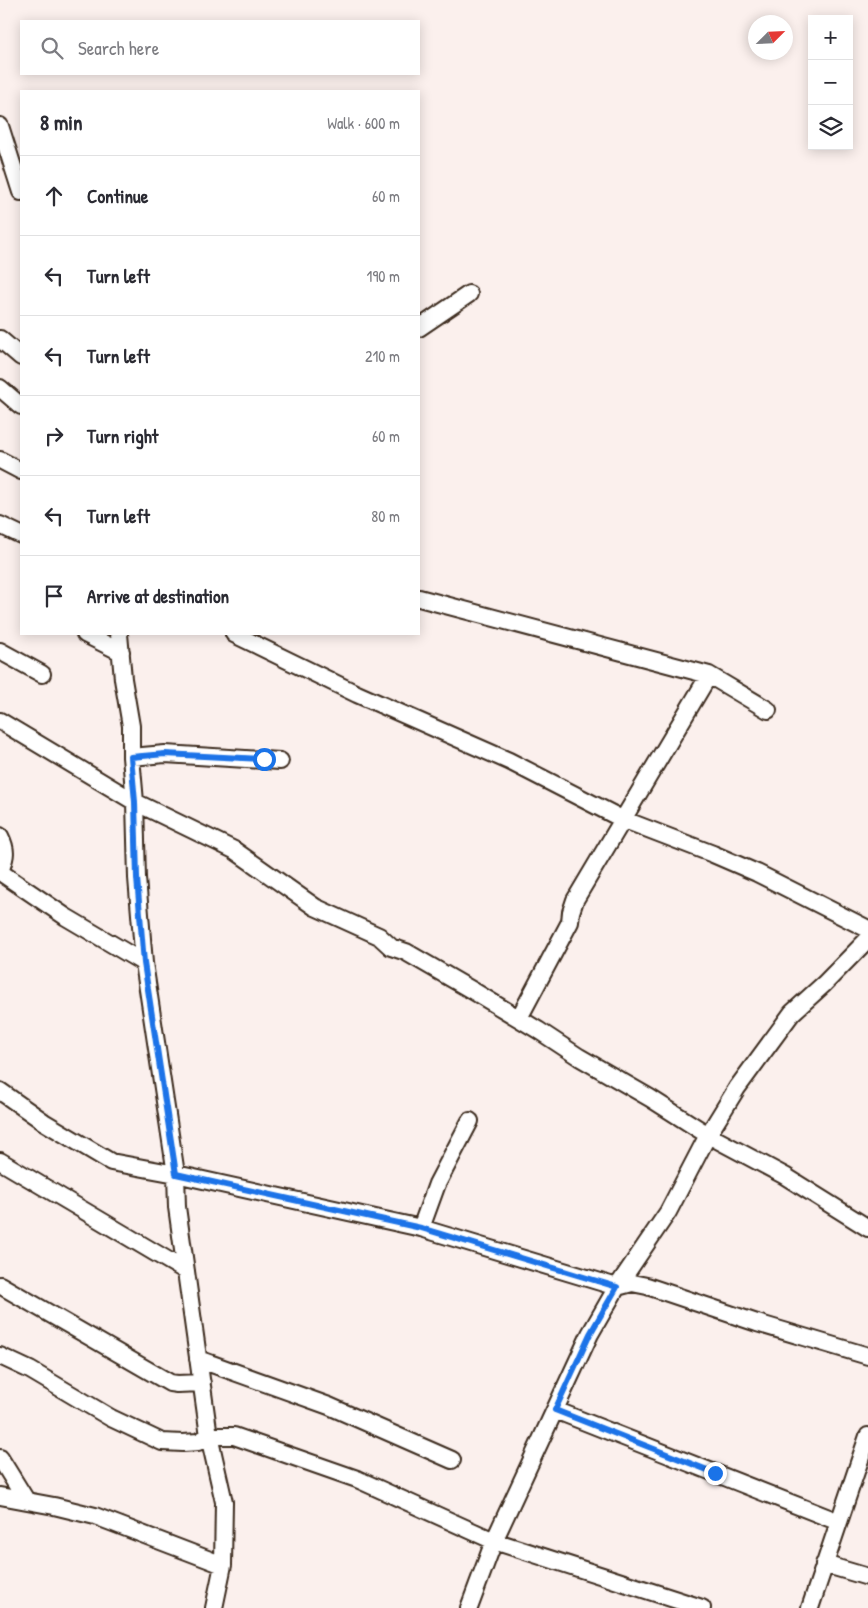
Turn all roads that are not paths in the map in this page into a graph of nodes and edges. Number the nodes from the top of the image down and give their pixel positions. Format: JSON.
{"nodes":[{"id":1,"x":0,"y":126,"type":"edge"},
{"id":2,"x":20,"y":189,"type":"edge"},
{"id":3,"x":469,"y":294,"type":"dead end"},
{"id":4,"x":420,"y":327,"type":"edge"},
{"id":5,"x":0,"y":339,"type":"edge"},
{"id":6,"x":20,"y":356,"type":"edge"},
{"id":7,"x":0,"y":388,"type":"edge"},
{"id":8,"x":20,"y":405,"type":"edge"},
{"id":9,"x":0,"y":460,"type":"edge"},
{"id":10,"x":20,"y":470,"type":"edge"},
{"id":11,"x":0,"y":524,"type":"edge"},
{"id":12,"x":20,"y":534,"type":"edge"},
{"id":13,"x":420,"y":598,"type":"edge"},
{"id":14,"x":87,"y":635,"type":"edge"},
{"id":15,"x":119,"y":635,"type":"edge"},
{"id":16,"x":236,"y":635,"type":"edge"},
{"id":17,"x":0,"y":651,"type":"edge"},
{"id":18,"x":121,"y":652,"type":"junction"},
{"id":19,"x":42,"y":674,"type":"dead end"},
{"id":20,"x":709,"y":675,"type":"junction"},
{"id":21,"x":768,"y":710,"type":"dead end"},
{"id":22,"x":0,"y":722,"type":"edge"},
{"id":23,"x":131,"y":757,"type":"junction"},
{"id":24,"x":280,"y":761,"type":"dead end"},
{"id":25,"x":135,"y":802,"type":"junction"},
{"id":26,"x":622,"y":819,"type":"junction"},
{"id":27,"x":0,"y":836,"type":"edge"},
{"id":28,"x":0,"y":872,"type":"edge"},
{"id":29,"x":868,"y":929,"type":"edge"},
{"id":30,"x":868,"y":939,"type":"edge"},
{"id":31,"x":144,"y":963,"type":"junction"},
{"id":32,"x":519,"y":1018,"type":"junction"},
{"id":33,"x":0,"y":1090,"type":"edge"},
{"id":34,"x":470,"y":1121,"type":"dead end"},
{"id":35,"x":708,"y":1135,"type":"junction"},
{"id":36,"x":0,"y":1161,"type":"edge"},
{"id":37,"x":176,"y":1174,"type":"junction"},
{"id":38,"x":421,"y":1228,"type":"junction"},
{"id":39,"x":868,"y":1228,"type":"edge"},
{"id":40,"x":186,"y":1272,"type":"junction"},
{"id":41,"x":0,"y":1286,"type":"edge"},
{"id":42,"x":617,"y":1287,"type":"junction"},
{"id":43,"x":0,"y":1356,"type":"edge"},
{"id":44,"x":868,"y":1356,"type":"edge"},
{"id":45,"x":198,"y":1359,"type":"junction"},
{"id":46,"x":202,"y":1383,"type":"junction"},
{"id":47,"x":555,"y":1410,"type":"junction"},
{"id":48,"x":209,"y":1436,"type":"junction"},
{"id":49,"x":868,"y":1436,"type":"edge"},
{"id":50,"x":0,"y":1458,"type":"edge"},
{"id":51,"x":452,"y":1460,"type":"dead end"},
{"id":52,"x":0,"y":1496,"type":"edge"},
{"id":53,"x":26,"y":1500,"type":"junction"},
{"id":54,"x":839,"y":1522,"type":"junction"},
{"id":55,"x":494,"y":1541,"type":"junction"},
{"id":56,"x":824,"y":1564,"type":"junction"},
{"id":57,"x":223,"y":1566,"type":"junction"},
{"id":58,"x":868,"y":1577,"type":"edge"},
{"id":59,"x":214,"y":1608,"type":"edge"},
{"id":60,"x":470,"y":1608,"type":"edge"},
{"id":61,"x":702,"y":1608,"type":"edge"},
{"id":62,"x":810,"y":1608,"type":"edge"}],
"edges":[{"from":1,"to":2,"type":"street"},
{"from":3,"to":4,"type":"street"},
{"from":5,"to":6,"type":"street"},
{"from":7,"to":8,"type":"street"},
{"from":9,"to":10,"type":"street"},
{"from":11,"to":12,"type":"street"},
{"from":13,"to":20,"type":"street"},
{"from":14,"to":18,"type":"street"},
{"from":15,"to":18,"type":"street"},
{"from":16,"to":26,"type":"street"},
{"from":17,"to":19,"type":"street"},
{"from":18,"to":23,"type":"street"},
{"from":20,"to":21,"type":"street"},
{"from":20,"to":26,"type":"street"},
{"from":22,"to":25,"type":"street"},
{"from":23,"to":24,"type":"street"},
{"from":23,"to":25,"type":"street"},
{"from":25,"to":31,"type":"street"},
{"from":25,"to":32,"type":"street"},
{"from":26,"to":29,"type":"street"},
{"from":26,"to":32,"type":"street"},
{"from":27,"to":28,"type":"street"},
{"from":28,"to":31,"type":"street"},
{"from":30,"to":35,"type":"street"},
{"from":31,"to":37,"type":"street"},
{"from":32,"to":35,"type":"street"},
{"from":33,"to":37,"type":"street"},
{"from":34,"to":38,"type":"street"},
{"from":35,"to":39,"type":"street"},
{"from":35,"to":42,"type":"street"},
{"from":36,"to":40,"type":"street"},
{"from":37,"to":38,"type":"street"},
{"from":37,"to":40,"type":"street"},
{"from":38,"to":42,"type":"street"},
{"from":40,"to":45,"type":"street"},
{"from":41,"to":46,"type":"street"},
{"from":42,"to":44,"type":"street"},
{"from":42,"to":47,"type":"street"},
{"from":43,"to":48,"type":"street"},
{"from":45,"to":46,"type":"street"},
{"from":45,"to":51,"type":"street"},
{"from":46,"to":48,"type":"street"},
{"from":47,"to":54,"type":"street"},
{"from":47,"to":55,"type":"street"},
{"from":48,"to":55,"type":"street"},
{"from":48,"to":57,"type":"street"},
{"from":49,"to":54,"type":"street"},
{"from":50,"to":53,"type":"street"},
{"from":52,"to":53,"type":"street"},
{"from":53,"to":57,"type":"street"},
{"from":54,"to":56,"type":"street"},
{"from":55,"to":60,"type":"street"},
{"from":55,"to":61,"type":"street"},
{"from":56,"to":58,"type":"street"},
{"from":56,"to":62,"type":"street"},
{"from":57,"to":59,"type":"street"}]}
